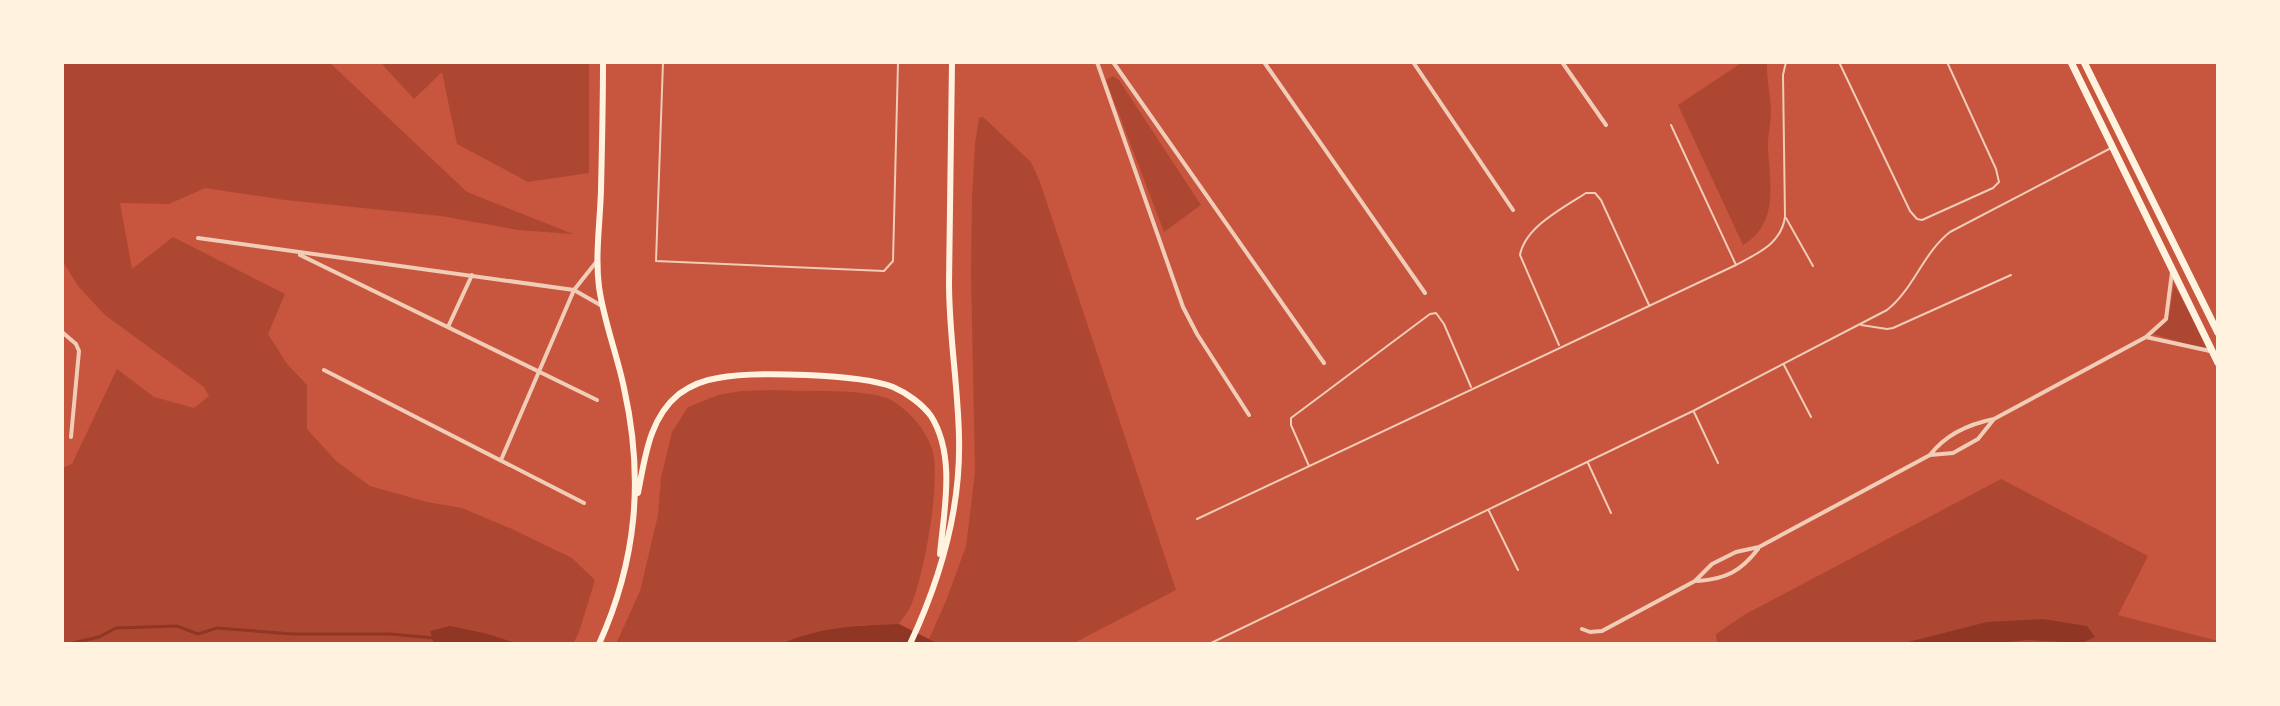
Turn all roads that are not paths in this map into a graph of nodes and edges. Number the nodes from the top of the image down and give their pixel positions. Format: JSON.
{"nodes":[{"id":1,"x":603,"y":62,"type":"edge"},
{"id":2,"x":663,"y":62,"type":"edge"},
{"id":3,"x":898,"y":62,"type":"edge"},
{"id":4,"x":954,"y":62,"type":"edge"},
{"id":5,"x":1097,"y":62,"type":"edge"},
{"id":6,"x":1113,"y":62,"type":"edge"},
{"id":7,"x":1264,"y":62,"type":"edge"},
{"id":8,"x":1413,"y":62,"type":"edge"},
{"id":9,"x":1562,"y":62,"type":"edge"},
{"id":10,"x":1786,"y":62,"type":"edge"},
{"id":11,"x":1839,"y":62,"type":"edge"},
{"id":12,"x":1947,"y":62,"type":"edge"},
{"id":13,"x":2071,"y":62,"type":"edge"},
{"id":14,"x":2084,"y":62,"type":"edge"},
{"id":15,"x":1606,"y":125,"type":"dead end"},
{"id":16,"x":1671,"y":125,"type":"dead end"},
{"id":17,"x":2113,"y":148,"type":"junction"},
{"id":18,"x":1513,"y":210,"type":"dead end"},
{"id":19,"x":1785,"y":217,"type":"junction"},
{"id":20,"x":198,"y":238,"type":"dead end"},
{"id":21,"x":295,"y":253,"type":"junction"},
{"id":22,"x":597,"y":261,"type":"junction"},
{"id":23,"x":1736,"y":265,"type":"junction"},
{"id":24,"x":1813,"y":266,"type":"dead end"},
{"id":25,"x":2172,"y":270,"type":"junction"},
{"id":26,"x":472,"y":275,"type":"junction"},
{"id":27,"x":2011,"y":275,"type":"dead end"},
{"id":28,"x":574,"y":290,"type":"junction"},
{"id":29,"x":1425,"y":293,"type":"dead end"},
{"id":30,"x":1649,"y":305,"type":"junction"},
{"id":31,"x":602,"y":306,"type":"junction"},
{"id":32,"x":1860,"y":325,"type":"junction"},
{"id":33,"x":448,"y":327,"type":"junction"},
{"id":34,"x":62,"y":332,"type":"edge"},
{"id":35,"x":2218,"y":333,"type":"edge"},
{"id":36,"x":2146,"y":337,"type":"junction"},
{"id":37,"x":1560,"y":346,"type":"junction"},
{"id":38,"x":2212,"y":351,"type":"junction"},
{"id":39,"x":1324,"y":363,"type":"dead end"},
{"id":40,"x":2218,"y":363,"type":"edge"},
{"id":41,"x":1784,"y":365,"type":"junction"},
{"id":42,"x":324,"y":370,"type":"dead end"},
{"id":43,"x":539,"y":371,"type":"junction"},
{"id":44,"x":1472,"y":388,"type":"junction"},
{"id":45,"x":597,"y":400,"type":"dead end"},
{"id":46,"x":1693,"y":411,"type":"junction"},
{"id":47,"x":1249,"y":415,"type":"dead end"},
{"id":48,"x":1811,"y":417,"type":"dead end"},
{"id":49,"x":1994,"y":419,"type":"junction"},
{"id":50,"x":71,"y":437,"type":"dead end"},
{"id":51,"x":1930,"y":455,"type":"junction"},
{"id":52,"x":500,"y":461,"type":"junction"},
{"id":53,"x":1588,"y":462,"type":"junction"},
{"id":54,"x":1718,"y":463,"type":"dead end"},
{"id":55,"x":1309,"y":467,"type":"junction"},
{"id":56,"x":584,"y":503,"type":"dead end"},
{"id":57,"x":636,"y":504,"type":"junction"},
{"id":58,"x":1488,"y":510,"type":"junction"},
{"id":59,"x":1611,"y":513,"type":"dead end"},
{"id":60,"x":1197,"y":519,"type":"dead end"},
{"id":61,"x":1759,"y":547,"type":"junction"},
{"id":62,"x":1518,"y":570,"type":"dead end"},
{"id":63,"x":938,"y":572,"type":"junction"},
{"id":64,"x":1695,"y":581,"type":"junction"},
{"id":65,"x":1582,"y":629,"type":"dead end"},
{"id":66,"x":599,"y":644,"type":"edge"},
{"id":67,"x":910,"y":644,"type":"edge"},
{"id":68,"x":1209,"y":644,"type":"edge"}],
"edges":[{"from":1,"to":22,"type":"main road"},
{"from":2,"to":3,"type":"lane"},
{"from":4,"to":63,"type":"main road"},
{"from":5,"to":47,"type":"street"},
{"from":6,"to":39,"type":"street"},
{"from":7,"to":29,"type":"street"},
{"from":8,"to":18,"type":"street"},
{"from":9,"to":15,"type":"street"},
{"from":10,"to":19,"type":"lane"},
{"from":11,"to":12,"type":"lane"},
{"from":13,"to":17,"type":"main road"},
{"from":14,"to":35,"type":"main road"},
{"from":16,"to":23,"type":"lane"},
{"from":17,"to":25,"type":"main road"},
{"from":17,"to":32,"type":"lane"},
{"from":19,"to":23,"type":"lane"},
{"from":19,"to":24,"type":"lane"},
{"from":20,"to":21,"type":"street"},
{"from":21,"to":26,"type":"street"},
{"from":21,"to":33,"type":"street"},
{"from":22,"to":28,"type":"street"},
{"from":22,"to":31,"type":"main road"},
{"from":23,"to":30,"type":"lane"},
{"from":25,"to":36,"type":"street"},
{"from":25,"to":38,"type":"main road"},
{"from":26,"to":28,"type":"street"},
{"from":26,"to":33,"type":"street"},
{"from":27,"to":32,"type":"lane"},
{"from":28,"to":31,"type":"street"},
{"from":28,"to":43,"type":"street"},
{"from":30,"to":37,"type":"lane"},
{"from":30,"to":37,"type":"lane"},
{"from":31,"to":57,"type":"main road"},
{"from":32,"to":41,"type":"lane"},
{"from":33,"to":43,"type":"street"},
{"from":34,"to":50,"type":"street"},
{"from":36,"to":38,"type":"street"},
{"from":36,"to":49,"type":"street"},
{"from":37,"to":44,"type":"lane"},
{"from":38,"to":40,"type":"main road"},
{"from":41,"to":46,"type":"lane"},
{"from":41,"to":48,"type":"lane"},
{"from":42,"to":52,"type":"street"},
{"from":43,"to":45,"type":"street"},
{"from":43,"to":52,"type":"street"},
{"from":44,"to":55,"type":"lane"},
{"from":44,"to":55,"type":"lane"},
{"from":46,"to":53,"type":"lane"},
{"from":46,"to":54,"type":"lane"},
{"from":49,"to":51,"type":"street"},
{"from":49,"to":51,"type":"street"},
{"from":51,"to":61,"type":"street"},
{"from":52,"to":56,"type":"street"},
{"from":53,"to":58,"type":"lane"},
{"from":53,"to":59,"type":"lane"},
{"from":55,"to":60,"type":"lane"},
{"from":57,"to":63,"type":"main road"},
{"from":57,"to":66,"type":"main road"},
{"from":58,"to":62,"type":"lane"},
{"from":58,"to":68,"type":"lane"},
{"from":61,"to":64,"type":"street"},
{"from":61,"to":64,"type":"street"},
{"from":63,"to":67,"type":"main road"},
{"from":64,"to":65,"type":"street"}]}
